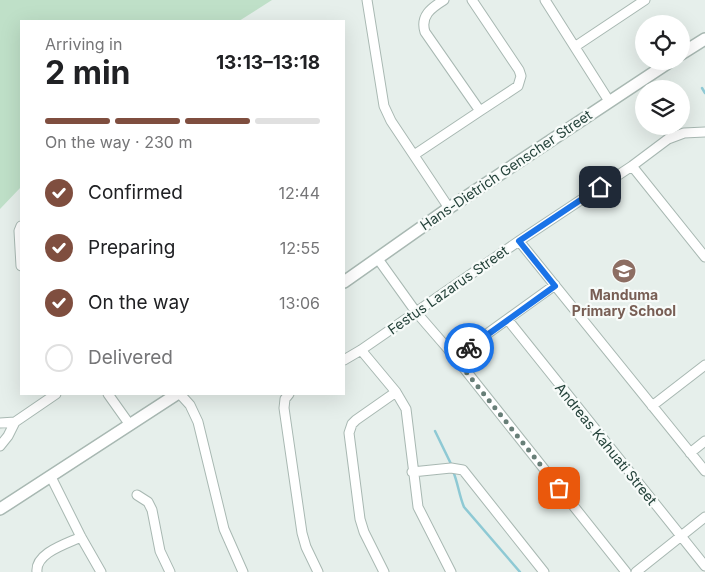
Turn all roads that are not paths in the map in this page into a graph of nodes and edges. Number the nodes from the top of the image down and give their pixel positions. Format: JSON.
{"nodes":[{"id":1,"x":367,"y":0,"type":"edge"},
{"id":2,"x":444,"y":0,"type":"edge"},
{"id":3,"x":472,"y":0,"type":"edge"},
{"id":4,"x":545,"y":0,"type":"edge"},
{"id":5,"x":645,"y":0,"type":"edge"},
{"id":6,"x":705,"y":39,"type":"edge"},
{"id":7,"x":576,"y":46,"type":"junction"},
{"id":8,"x":690,"y":48,"type":"edge"},
{"id":9,"x":656,"y":70,"type":"edge"},
{"id":10,"x":610,"y":101,"type":"junction"},
{"id":11,"x":480,"y":111,"type":"junction"},
{"id":12,"x":705,"y":132,"type":"edge"},
{"id":13,"x":414,"y":155,"type":"junction"},
{"id":14,"x":632,"y":166,"type":"junction"},
{"id":15,"x":449,"y":208,"type":"junction"},
{"id":16,"x":20,"y":228,"type":"edge"},
{"id":17,"x":519,"y":241,"type":"junction"},
{"id":18,"x":20,"y":248,"type":"edge"},
{"id":19,"x":705,"y":256,"type":"edge"},
{"id":20,"x":378,"y":259,"type":"junction"},
{"id":21,"x":345,"y":281,"type":"edge"},
{"id":22,"x":555,"y":286,"type":"junction"},
{"id":23,"x":416,"y":312,"type":"junction"},
{"id":24,"x":508,"y":320,"type":"junction"},
{"id":25,"x":361,"y":350,"type":"junction"},
{"id":26,"x":455,"y":358,"type":"junction"},
{"id":27,"x":345,"y":359,"type":"edge"},
{"id":28,"x":705,"y":365,"type":"edge"},
{"id":29,"x":396,"y":392,"type":"junction"},
{"id":30,"x":49,"y":395,"type":"edge"},
{"id":31,"x":109,"y":395,"type":"edge"},
{"id":32,"x":177,"y":395,"type":"edge"},
{"id":33,"x":180,"y":395,"type":"edge"},
{"id":34,"x":288,"y":395,"type":"edge"},
{"id":35,"x":652,"y":406,"type":"junction"},
{"id":36,"x":15,"y":422,"type":"junction"},
{"id":37,"x":0,"y":423,"type":"edge"},
{"id":38,"x":130,"y":425,"type":"junction"},
{"id":39,"x":705,"y":441,"type":"edge"},
{"id":40,"x":0,"y":446,"type":"edge"},
{"id":41,"x":690,"y":453,"type":"junction"},
{"id":42,"x":705,"y":470,"type":"edge"},
{"id":43,"x":412,"y":472,"type":"junction"},
{"id":44,"x":51,"y":477,"type":"junction"},
{"id":45,"x":137,"y":495,"type":"dead end"},
{"id":46,"x":0,"y":509,"type":"edge"},
{"id":47,"x":705,"y":517,"type":"edge"},
{"id":48,"x":81,"y":537,"type":"junction"},
{"id":49,"x":680,"y":537,"type":"junction"},
{"id":50,"x":705,"y":566,"type":"edge"},
{"id":51,"x":37,"y":572,"type":"edge"},
{"id":52,"x":101,"y":572,"type":"edge"},
{"id":53,"x":170,"y":572,"type":"edge"},
{"id":54,"x":243,"y":572,"type":"edge"},
{"id":55,"x":318,"y":572,"type":"edge"},
{"id":56,"x":384,"y":572,"type":"edge"},
{"id":57,"x":451,"y":572,"type":"edge"},
{"id":58,"x":544,"y":572,"type":"edge"},
{"id":59,"x":626,"y":572,"type":"edge"},
{"id":60,"x":636,"y":572,"type":"edge"}],
"edges":[{"from":1,"to":13,"type":"street"},
{"from":2,"to":11,"type":"street"},
{"from":3,"to":11,"type":"street"},
{"from":4,"to":7,"type":"street"},
{"from":5,"to":7,"type":"street"},
{"from":6,"to":8,"type":"street"},
{"from":7,"to":10,"type":"street"},
{"from":9,"to":10,"type":"street","name":"Hans-Dietrich Genscher Street"},
{"from":10,"to":15,"type":"street","name":"Hans-Dietrich Genscher Street"},
{"from":11,"to":13,"type":"street"},
{"from":12,"to":14,"type":"street","name":"Festus Lazarus Street"},
{"from":13,"to":15,"type":"street"},
{"from":14,"to":17,"type":"street","name":"Festus Lazarus Street"},
{"from":14,"to":19,"type":"street"},
{"from":15,"to":20,"type":"street","name":"Hans-Dietrich Genscher Street"},
{"from":16,"to":18,"type":"street"},
{"from":17,"to":22,"type":"street"},
{"from":17,"to":23,"type":"street","name":"Festus Lazarus Street"},
{"from":20,"to":21,"type":"street","name":"Hans-Dietrich Genscher Street"},
{"from":20,"to":23,"type":"street"},
{"from":22,"to":24,"type":"street"},
{"from":22,"to":35,"type":"street"},
{"from":23,"to":25,"type":"street","name":"Festus Lazarus Street"},
{"from":23,"to":26,"type":"street"},
{"from":24,"to":26,"type":"street"},
{"from":24,"to":49,"type":"street","name":"Andreas Kahuati Street"},
{"from":25,"to":27,"type":"street","name":"Festus Lazarus Street"},
{"from":25,"to":29,"type":"street"},
{"from":26,"to":59,"type":"street"},
{"from":28,"to":35,"type":"street"},
{"from":29,"to":43,"type":"street"},
{"from":29,"to":56,"type":"street"},
{"from":30,"to":36,"type":"street"},
{"from":31,"to":38,"type":"street"},
{"from":32,"to":38,"type":"street"},
{"from":33,"to":54,"type":"street"},
{"from":34,"to":55,"type":"street"},
{"from":35,"to":41,"type":"street"},
{"from":36,"to":37,"type":"street"},
{"from":36,"to":40,"type":"street"},
{"from":38,"to":44,"type":"street"},
{"from":39,"to":41,"type":"street"},
{"from":41,"to":42,"type":"street"},
{"from":43,"to":57,"type":"street"},
{"from":43,"to":58,"type":"street"},
{"from":44,"to":46,"type":"street"},
{"from":44,"to":48,"type":"street"},
{"from":45,"to":53,"type":"street"},
{"from":47,"to":49,"type":"street"},
{"from":48,"to":51,"type":"street"},
{"from":48,"to":52,"type":"street"},
{"from":49,"to":50,"type":"street","name":"Andreas Kahuati Street"},
{"from":49,"to":60,"type":"street"}]}
